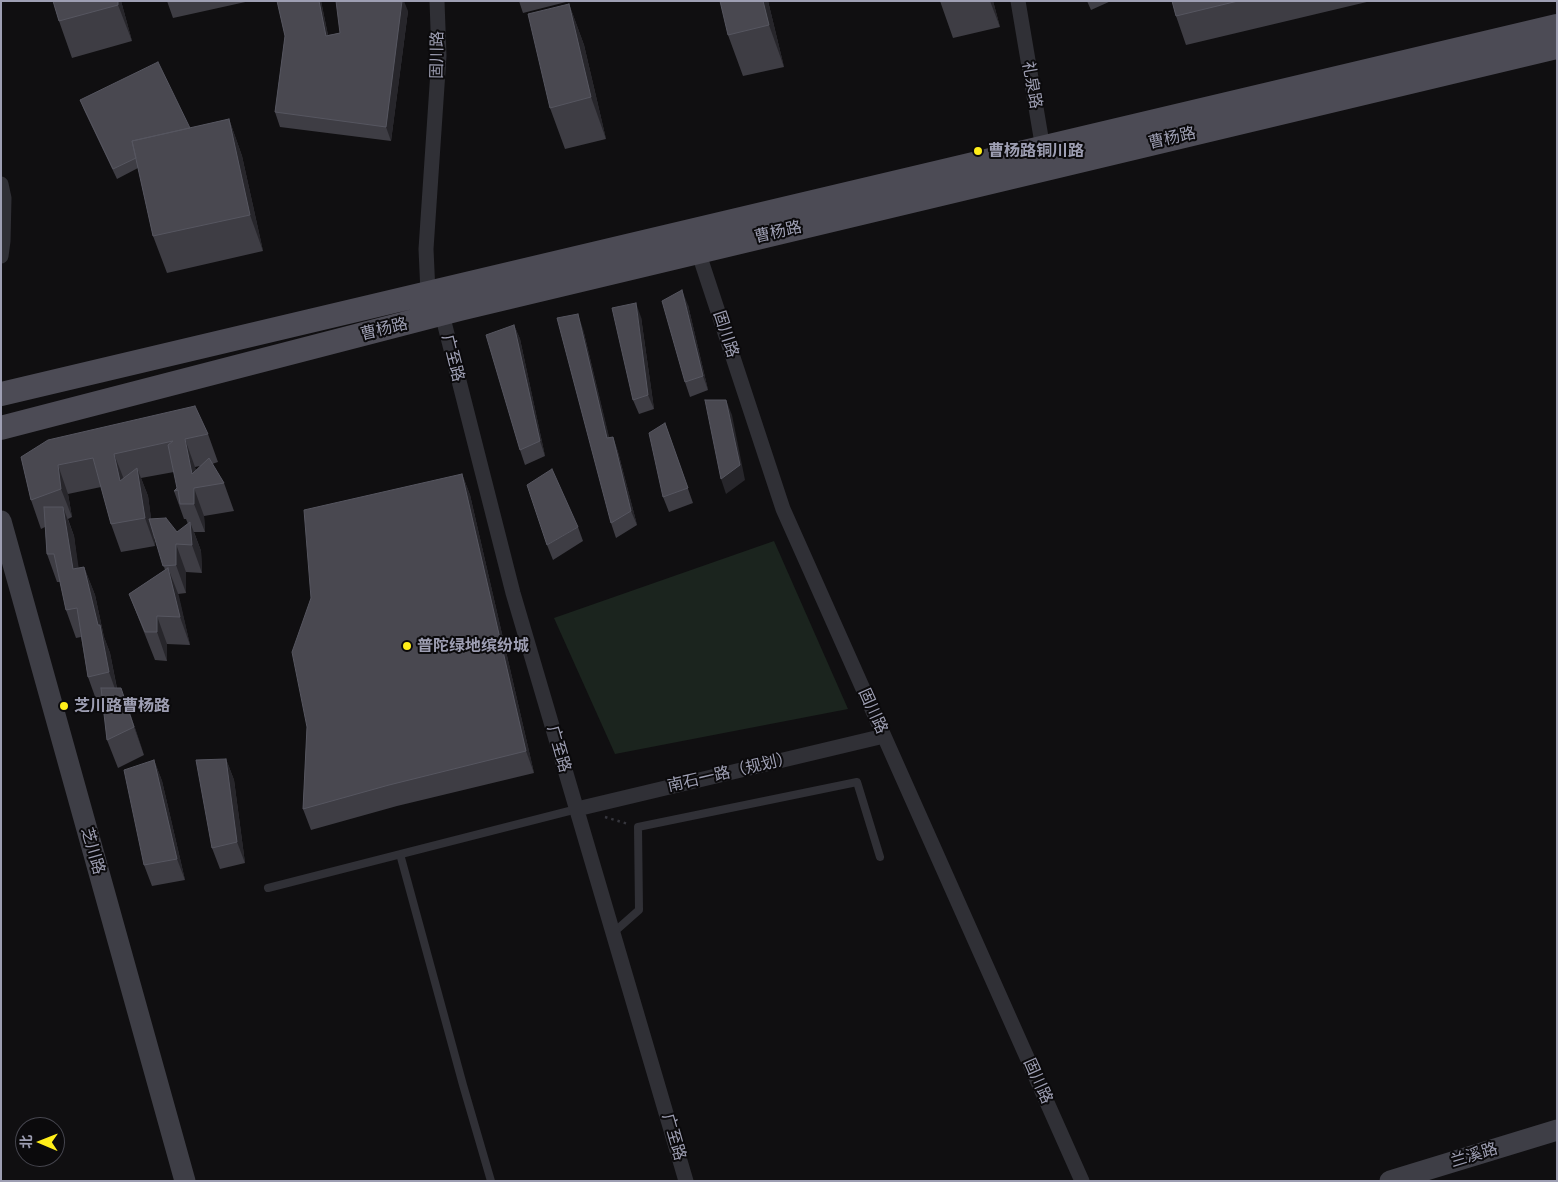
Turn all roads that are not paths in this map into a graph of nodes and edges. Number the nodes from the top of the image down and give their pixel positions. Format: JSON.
{"nodes":[{"id":1,"x":437,"y":1,"type":"edge"},
{"id":2,"x":1018,"y":1,"type":"edge"},
{"id":3,"x":1557,"y":26,"type":"edge"},
{"id":4,"x":1557,"y":47,"type":"edge"},
{"id":5,"x":1045,"y":158,"type":"junction"},
{"id":6,"x":1,"y":184,"type":"edge"},
{"id":7,"x":695,"y":240,"type":"junction"},
{"id":8,"x":1,"y":256,"type":"edge"},
{"id":9,"x":428,"y":293,"type":"junction"},
{"id":10,"x":442,"y":314,"type":"junction"},
{"id":11,"x":1,"y":394,"type":"edge"},
{"id":12,"x":1,"y":428,"type":"edge"},
{"id":13,"x":1,"y":521,"type":"edge"},
{"id":14,"x":884,"y":736,"type":"junction"},
{"id":15,"x":577,"y":809,"type":"junction"},
{"id":16,"x":400,"y":854,"type":"junction"},
{"id":17,"x":880,"y":857,"type":"dead end"},
{"id":18,"x":268,"y":888,"type":"dead end"},
{"id":19,"x":614,"y":933,"type":"junction"},
{"id":20,"x":1557,"y":1130,"type":"edge"},
{"id":21,"x":185,"y":1181,"type":"edge"},
{"id":22,"x":491,"y":1181,"type":"edge"},
{"id":23,"x":686,"y":1181,"type":"edge"},
{"id":24,"x":1082,"y":1181,"type":"edge"},
{"id":25,"x":1390,"y":1181,"type":"edge"}],
"edges":[{"from":1,"to":9,"type":"street","name":"固川路"},
{"from":2,"to":5,"type":"street","name":"礼泉路"},
{"from":3,"to":5,"type":"main road","name":"曹杨路"},
{"from":4,"to":5,"type":"main road","name":"曹杨路"},
{"from":5,"to":7,"type":"main road","name":"曹杨路"},
{"from":6,"to":8,"type":"street"},
{"from":7,"to":9,"type":"main road","name":"曹杨路"},
{"from":7,"to":10,"type":"main road","name":"曹杨路"},
{"from":7,"to":14,"type":"street","name":"固川路"},
{"from":9,"to":10,"type":"street"},
{"from":9,"to":11,"type":"main road","name":"曹杨路"},
{"from":10,"to":12,"type":"main road","name":"曹杨路"},
{"from":10,"to":15,"type":"street","name":"广至路"},
{"from":13,"to":21,"type":"street","name":"芝川路"},
{"from":14,"to":15,"type":"street","name":"南石一路（规划）"},
{"from":14,"to":24,"type":"street","name":"固川路"},
{"from":15,"to":16,"type":"lane"},
{"from":15,"to":19,"type":"street","name":"广至路"},
{"from":16,"to":18,"type":"lane"},
{"from":16,"to":22,"type":"lane"},
{"from":17,"to":19,"type":"lane"},
{"from":19,"to":23,"type":"street","name":"广至路"},
{"from":20,"to":25,"type":"street","name":"兰溪路"}]}
